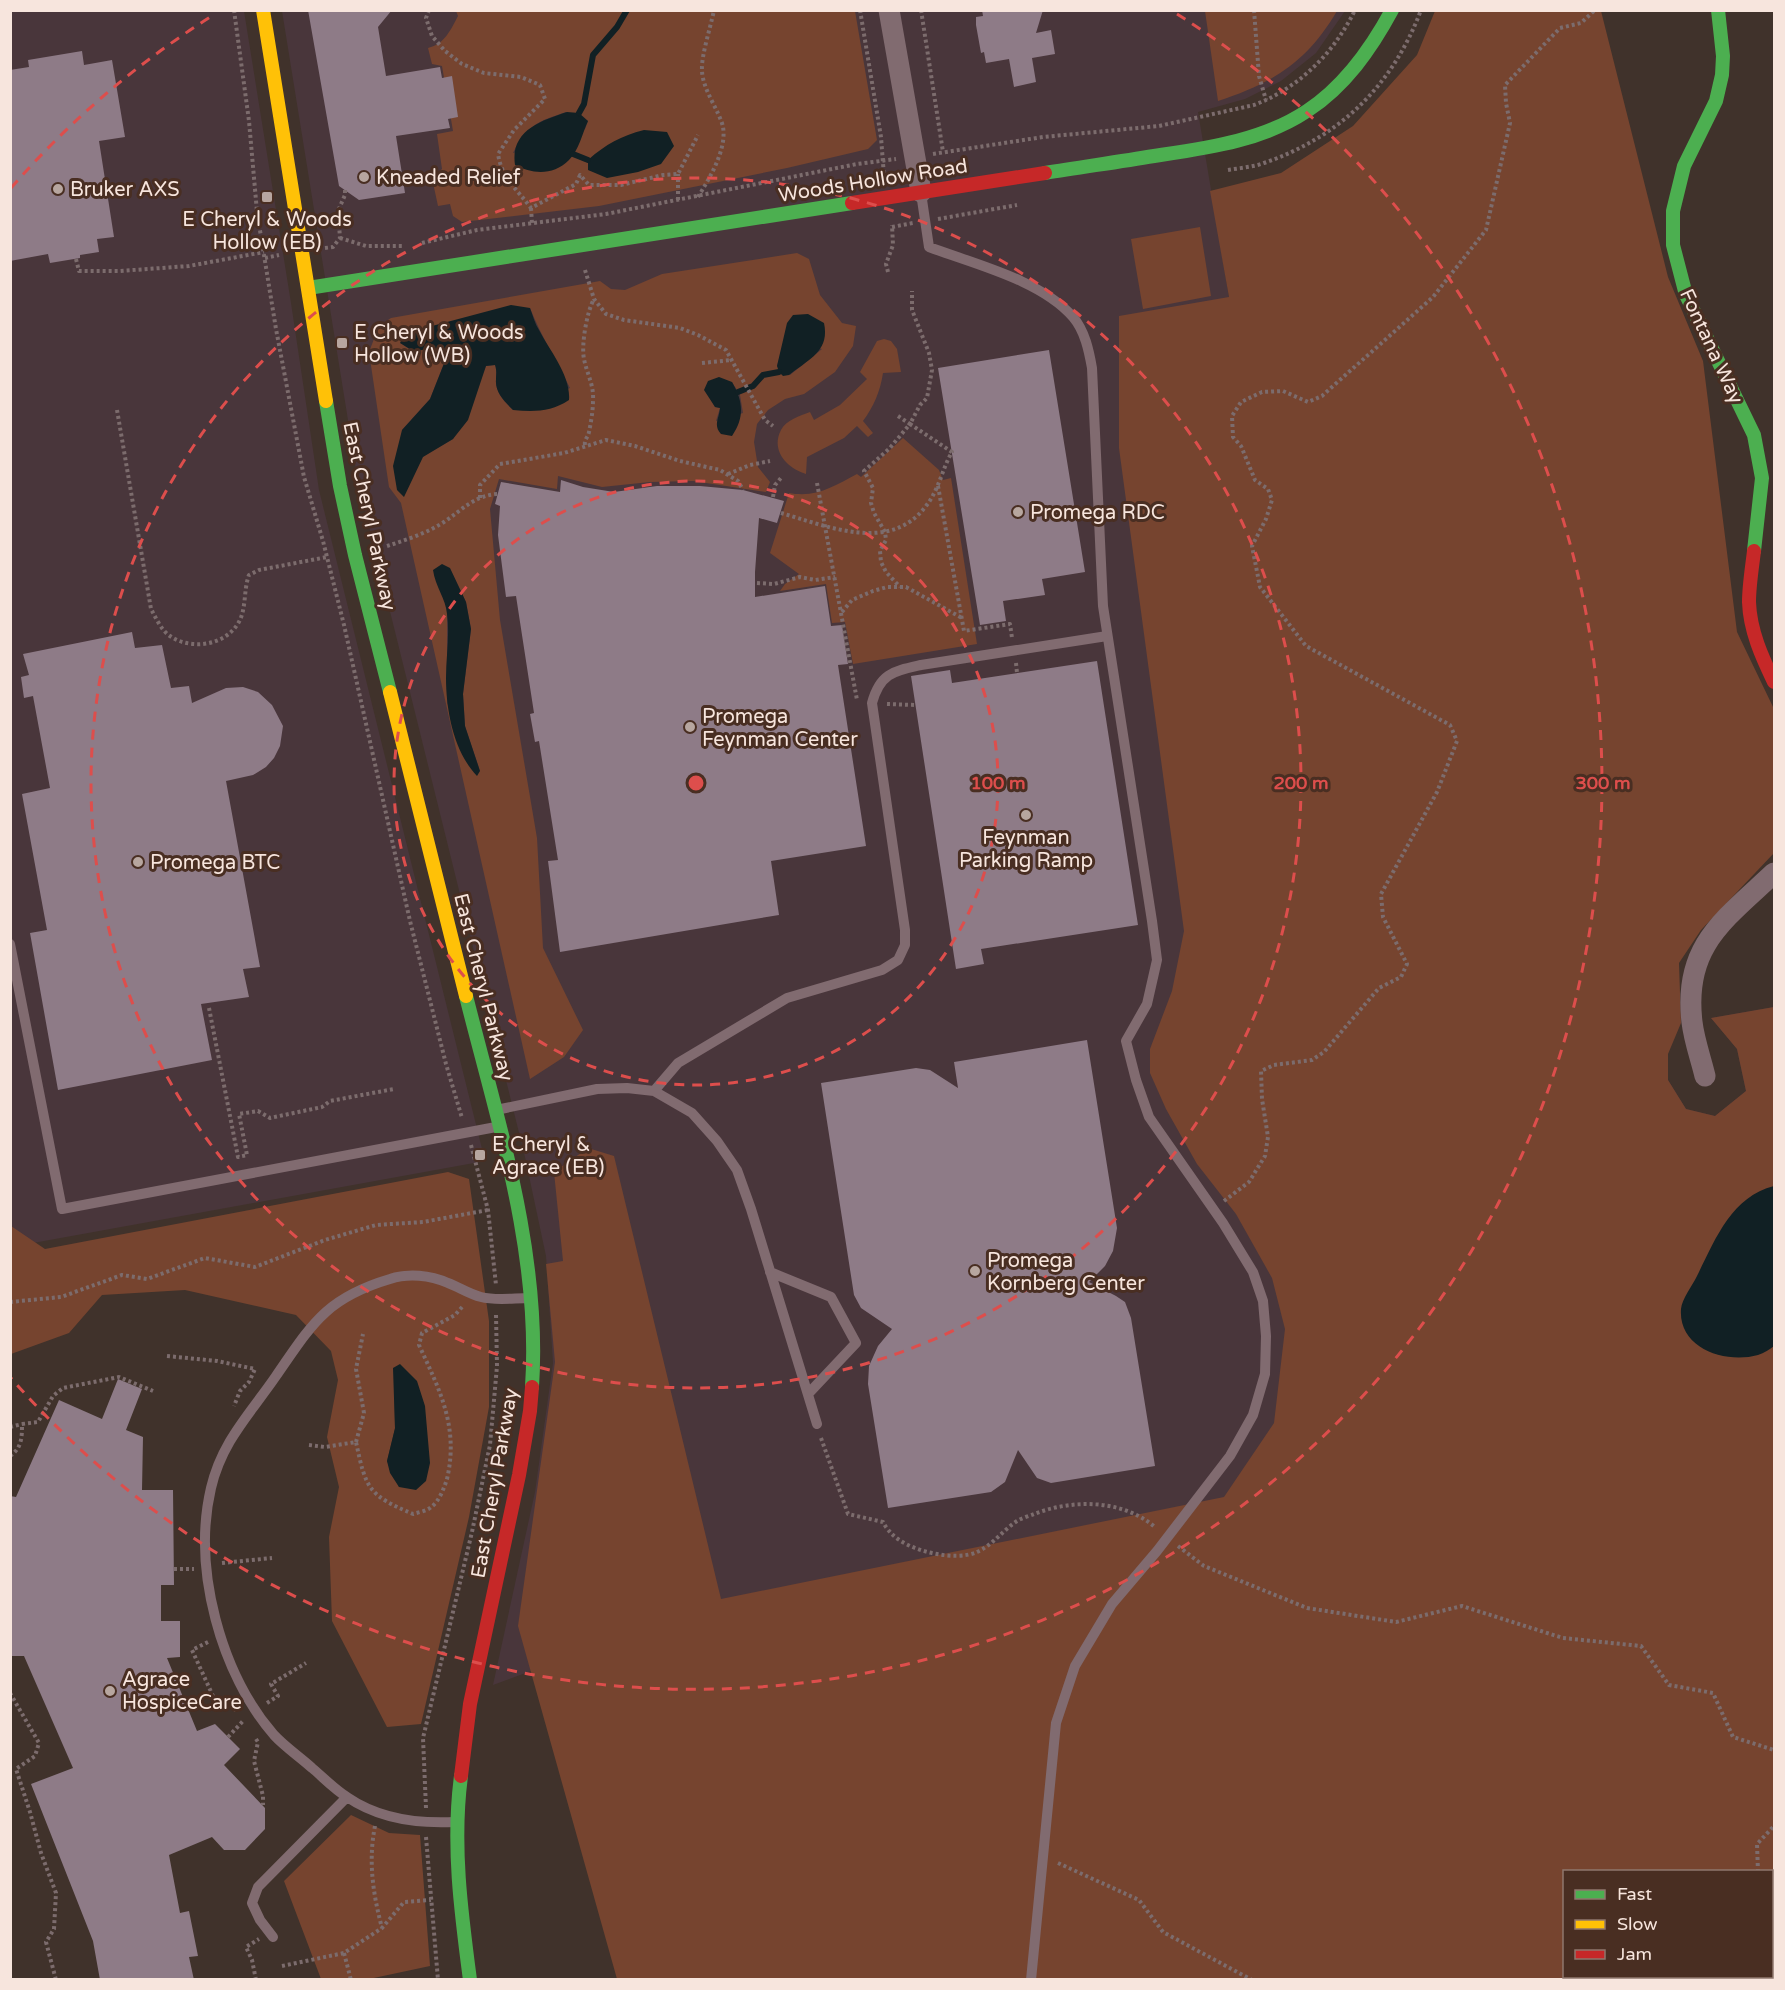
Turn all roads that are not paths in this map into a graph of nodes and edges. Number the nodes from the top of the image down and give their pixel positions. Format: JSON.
{"nodes":[{"id":1,"x":263,"y":10,"type":"edge"},
{"id":2,"x":889,"y":10,"type":"edge"},
{"id":3,"x":1392,"y":10,"type":"edge"},
{"id":4,"x":1718,"y":10,"type":"edge"},
{"id":5,"x":921,"y":192,"type":"junction"},
{"id":6,"x":308,"y":288,"type":"junction"},
{"id":7,"x":1107,"y":636,"type":"junction"},
{"id":8,"x":1774,"y":682,"type":"edge"},
{"id":9,"x":1774,"y":873,"type":"edge"},
{"id":10,"x":10,"y":944,"type":"edge"},
{"id":11,"x":1705,"y":1076,"type":"dead end"},
{"id":12,"x":654,"y":1091,"type":"junction"},
{"id":13,"x":495,"y":1110,"type":"junction"},
{"id":14,"x":499,"y":1126,"type":"junction"},
{"id":15,"x":770,"y":1272,"type":"junction"},
{"id":16,"x":532,"y":1298,"type":"junction"},
{"id":17,"x":808,"y":1394,"type":"junction"},
{"id":18,"x":817,"y":1424,"type":"road end"},
{"id":19,"x":347,"y":1797,"type":"junction"},
{"id":20,"x":458,"y":1822,"type":"junction"},
{"id":21,"x":271,"y":1935,"type":"road end"},
{"id":22,"x":470,"y":1980,"type":"edge"},
{"id":23,"x":1031,"y":1980,"type":"edge"}],
"edges":[{"from":1,"to":6,"type":"street","name":"East Cheryl Parkway"},
{"from":2,"to":5,"type":"street"},
{"from":3,"to":5,"type":"street","name":"Woods Hollow Road"},
{"from":4,"to":8,"type":"street","name":"Fontana Way"},
{"from":5,"to":6,"type":"street","name":"Woods Hollow Road"},
{"from":5,"to":7,"type":"lane"},
{"from":6,"to":13,"type":"street","name":"East Cheryl Parkway"},
{"from":7,"to":12,"type":"lane"},
{"from":7,"to":23,"type":"lane"},
{"from":9,"to":11,"type":"street"},
{"from":10,"to":14,"type":"lane"},
{"from":12,"to":13,"type":"lane"},
{"from":12,"to":15,"type":"lane"},
{"from":13,"to":14,"type":"street","name":"East Cheryl Parkway"},
{"from":14,"to":16,"type":"street","name":"East Cheryl Parkway"},
{"from":15,"to":17,"type":"lane"},
{"from":15,"to":17,"type":"lane"},
{"from":16,"to":19,"type":"lane"},
{"from":16,"to":20,"type":"street","name":"East Cheryl Parkway"},
{"from":17,"to":18,"type":"lane"},
{"from":19,"to":20,"type":"lane"},
{"from":19,"to":21,"type":"lane"},
{"from":20,"to":22,"type":"street","name":"East Cheryl Parkway"}]}
